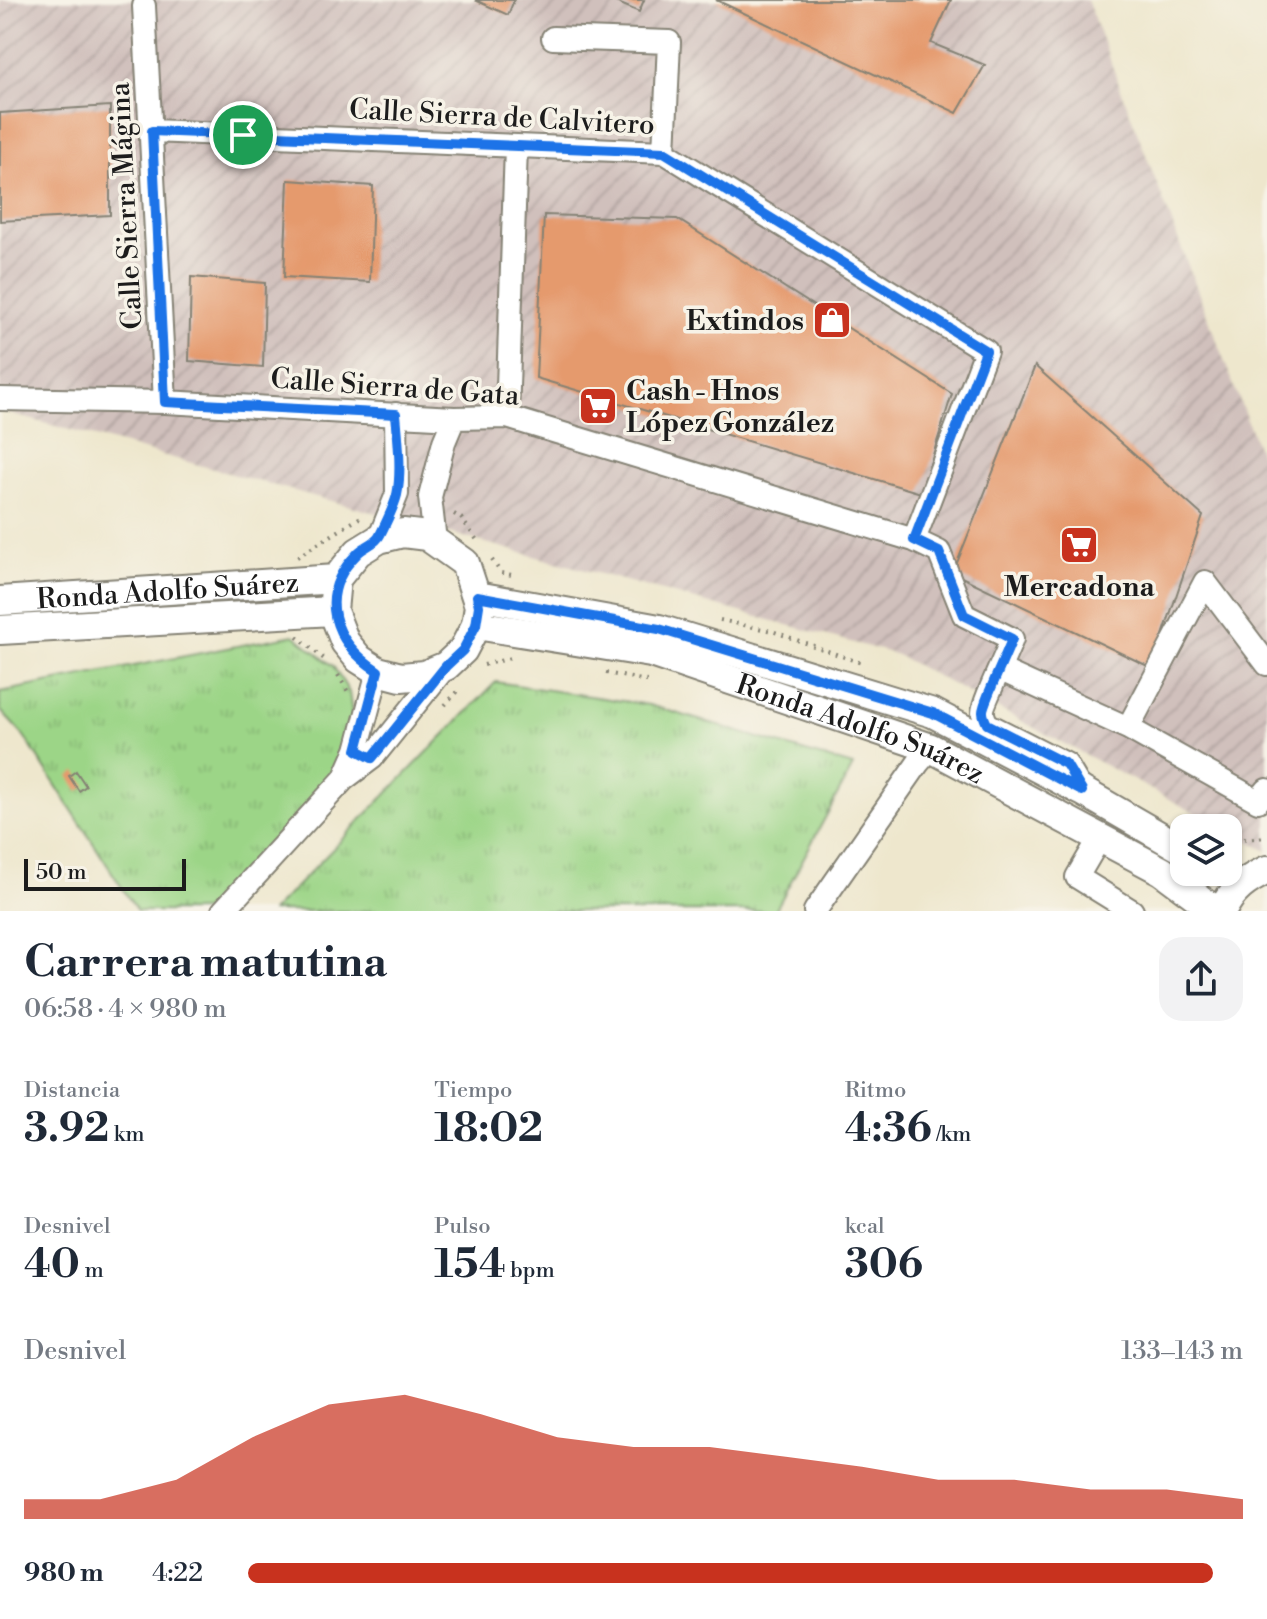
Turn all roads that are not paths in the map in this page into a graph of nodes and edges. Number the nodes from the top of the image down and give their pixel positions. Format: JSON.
{"nodes":[{"id":1,"x":144,"y":6,"type":"dead end"},
{"id":2,"x":553,"y":38,"type":"dead end"},
{"id":3,"x":152,"y":131,"type":"junction"},
{"id":4,"x":516,"y":147,"type":"junction"},
{"id":5,"x":664,"y":152,"type":"junction"},
{"id":6,"x":0,"y":399,"type":"edge"},
{"id":7,"x":165,"y":402,"type":"junction"},
{"id":8,"x":396,"y":414,"type":"junction"},
{"id":9,"x":507,"y":417,"type":"junction"},
{"id":10,"x":454,"y":418,"type":"junction"},
{"id":11,"x":379,"y":539,"type":"junction"},
{"id":12,"x":914,"y":540,"type":"junction"},
{"id":13,"x":435,"y":541,"type":"junction"},
{"id":14,"x":336,"y":579,"type":"junction"},
{"id":15,"x":477,"y":596,"type":"junction"},
{"id":16,"x":0,"y":601,"type":"edge"},
{"id":17,"x":333,"y":611,"type":"junction"},
{"id":18,"x":476,"y":625,"type":"junction"},
{"id":19,"x":0,"y":630,"type":"edge"},
{"id":20,"x":1267,"y":664,"type":"edge"},
{"id":21,"x":1001,"y":670,"type":"junction"},
{"id":22,"x":378,"y":671,"type":"junction"},
{"id":23,"x":453,"y":677,"type":"junction"},
{"id":24,"x":1128,"y":728,"type":"junction"},
{"id":25,"x":931,"y":748,"type":"junction"},
{"id":26,"x":344,"y":779,"type":"junction"},
{"id":27,"x":1267,"y":790,"type":"edge"},
{"id":28,"x":1082,"y":791,"type":"junction"},
{"id":29,"x":1101,"y":836,"type":"junction"},
{"id":30,"x":1170,"y":842,"type":"edge"},
{"id":31,"x":1248,"y":873,"type":"edge"},
{"id":32,"x":223,"y":911,"type":"edge"},
{"id":33,"x":815,"y":911,"type":"edge"},
{"id":34,"x":1132,"y":911,"type":"edge"},
{"id":35,"x":1216,"y":911,"type":"edge"},
{"id":36,"x":1222,"y":911,"type":"edge"}],
"edges":[{"from":1,"to":3,"type":"street","name":"Calle Sierra Mágina"},
{"from":2,"to":5,"type":"street"},
{"from":3,"to":4,"type":"street","name":"Calle Sierra de Calvitero"},
{"from":3,"to":7,"type":"street","name":"Calle Sierra Mágina"},
{"from":4,"to":5,"type":"street","name":"Calle Sierra de Calvitero"},
{"from":4,"to":9,"type":"street"},
{"from":5,"to":12,"type":"street","name":"Calle Sierra de Calvitero"},
{"from":6,"to":7,"type":"street","name":"Calle Sierra de Gata"},
{"from":7,"to":8,"type":"street","name":"Calle Sierra de Gata"},
{"from":8,"to":10,"type":"street","name":"Calle Sierra de Gata"},
{"from":8,"to":11,"type":"street"},
{"from":9,"to":10,"type":"street","name":"Calle Sierra de Gata"},
{"from":9,"to":12,"type":"street","name":"Calle Sierra de Gata"},
{"from":10,"to":13,"type":"street"},
{"from":11,"to":13,"type":"main road"},
{"from":11,"to":14,"type":"main road"},
{"from":12,"to":21,"type":"street"},
{"from":13,"to":15,"type":"main road"},
{"from":14,"to":16,"type":"main road","name":"Ronda Adolfo Suárez"},
{"from":14,"to":17,"type":"main road"},
{"from":15,"to":18,"type":"main road"},
{"from":15,"to":28,"type":"main road","name":"Ronda Adolfo Suárez"},
{"from":17,"to":19,"type":"main road","name":"Ronda Adolfo Suárez"},
{"from":17,"to":22,"type":"main road"},
{"from":18,"to":23,"type":"main road"},
{"from":18,"to":25,"type":"main road","name":"Ronda Adolfo Suárez"},
{"from":20,"to":24,"type":"street"},
{"from":21,"to":24,"type":"street"},
{"from":21,"to":28,"type":"street"},
{"from":22,"to":23,"type":"main road"},
{"from":22,"to":26,"type":"street"},
{"from":23,"to":26,"type":"street"},
{"from":24,"to":27,"type":"street"},
{"from":25,"to":29,"type":"main road","name":"Ronda Adolfo Suárez"},
{"from":25,"to":33,"type":"street"},
{"from":26,"to":32,"type":"street"},
{"from":28,"to":30,"type":"main road","name":"Ronda Adolfo Suárez"},
{"from":29,"to":34,"type":"street"},
{"from":29,"to":35,"type":"main road","name":"Ronda Adolfo Suárez"},
{"from":31,"to":36,"type":"main road"}]}
